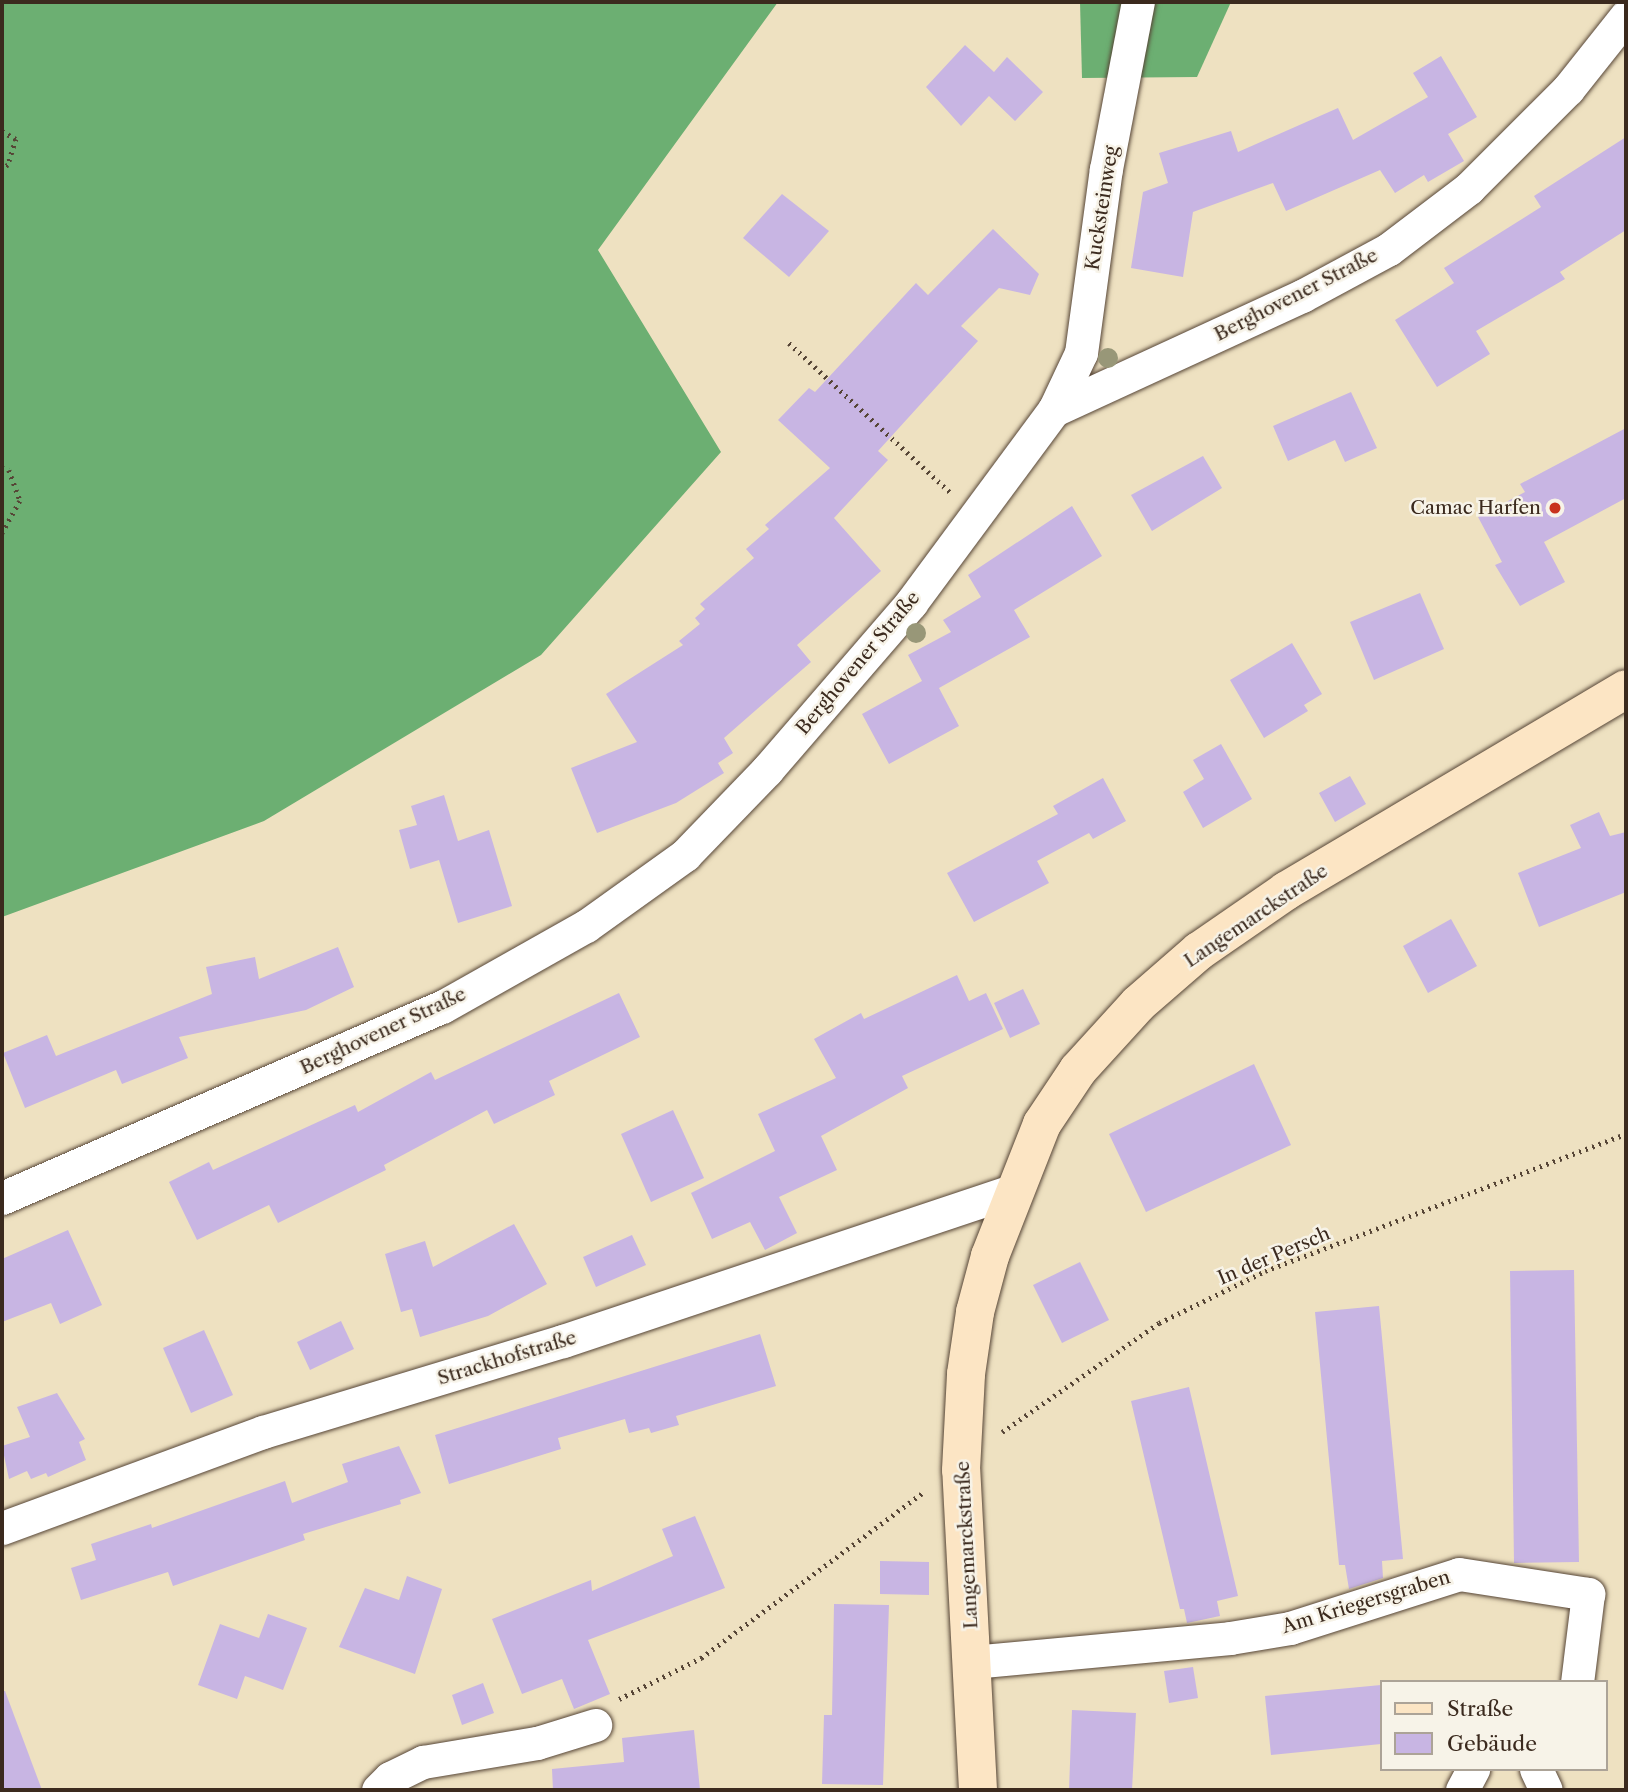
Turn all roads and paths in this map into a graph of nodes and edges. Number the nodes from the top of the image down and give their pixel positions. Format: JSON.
{"nodes":[{"id":1,"x":1138,"y":2,"type":"edge"},
{"id":2,"x":1626,"y":16,"type":"edge"},
{"id":3,"x":2,"y":131,"type":"edge"},
{"id":4,"x":2,"y":169,"type":"edge"},
{"id":5,"x":789,"y":343,"type":"dead end"},
{"id":6,"x":1054,"y":410,"type":"junction"},
{"id":7,"x":2,"y":468,"type":"edge"},
{"id":8,"x":976,"y":516,"type":"junction"},
{"id":9,"x":2,"y":533,"type":"edge"},
{"id":10,"x":1626,"y":690,"type":"edge"},
{"id":11,"x":1626,"y":1134,"type":"edge"},
{"id":12,"x":1013,"y":1190,"type":"junction"},
{"id":13,"x":2,"y":1198,"type":"edge"},
{"id":14,"x":961,"y":1465,"type":"junction"},
{"id":15,"x":2,"y":1528,"type":"edge"},
{"id":16,"x":972,"y":1662,"type":"junction"},
{"id":17,"x":1577,"y":1680,"type":"edge"},
{"id":18,"x":595,"y":1725,"type":"joint"},
{"id":19,"x":1471,"y":1771,"type":"edge"},
{"id":20,"x":378,"y":1790,"type":"edge"},
{"id":21,"x":978,"y":1790,"type":"edge"},
{"id":22,"x":1462,"y":1790,"type":"edge"}],
"edges":[{"from":1,"to":6,"type":"street","name":"Kucksteinweg"},
{"from":2,"to":6,"type":"street","name":"Berghovener Straße"},
{"from":3,"to":4,"type":"path"},
{"from":5,"to":8,"type":"path"},
{"from":6,"to":8,"type":"street","name":"Berghovener Straße"},
{"from":7,"to":9,"type":"path"},
{"from":8,"to":13,"type":"street","name":"Berghovener Straße"},
{"from":10,"to":12,"type":"main road","name":"Langemarckstraße"},
{"from":11,"to":14,"type":"path","name":"In der Persch"},
{"from":12,"to":14,"type":"main road","name":"Langemarckstraße"},
{"from":12,"to":15,"type":"street","name":"Strackhofstraße"},
{"from":14,"to":16,"type":"main road","name":"Langemarckstraße"},
{"from":14,"to":18,"type":"path","name":"In der Persch"},
{"from":16,"to":17,"type":"street","name":"Am Kriegersgraben"},
{"from":16,"to":21,"type":"main road","name":"Langemarckstraße"},
{"from":18,"to":20,"type":"street"},
{"from":19,"to":22,"type":"street"}]}
